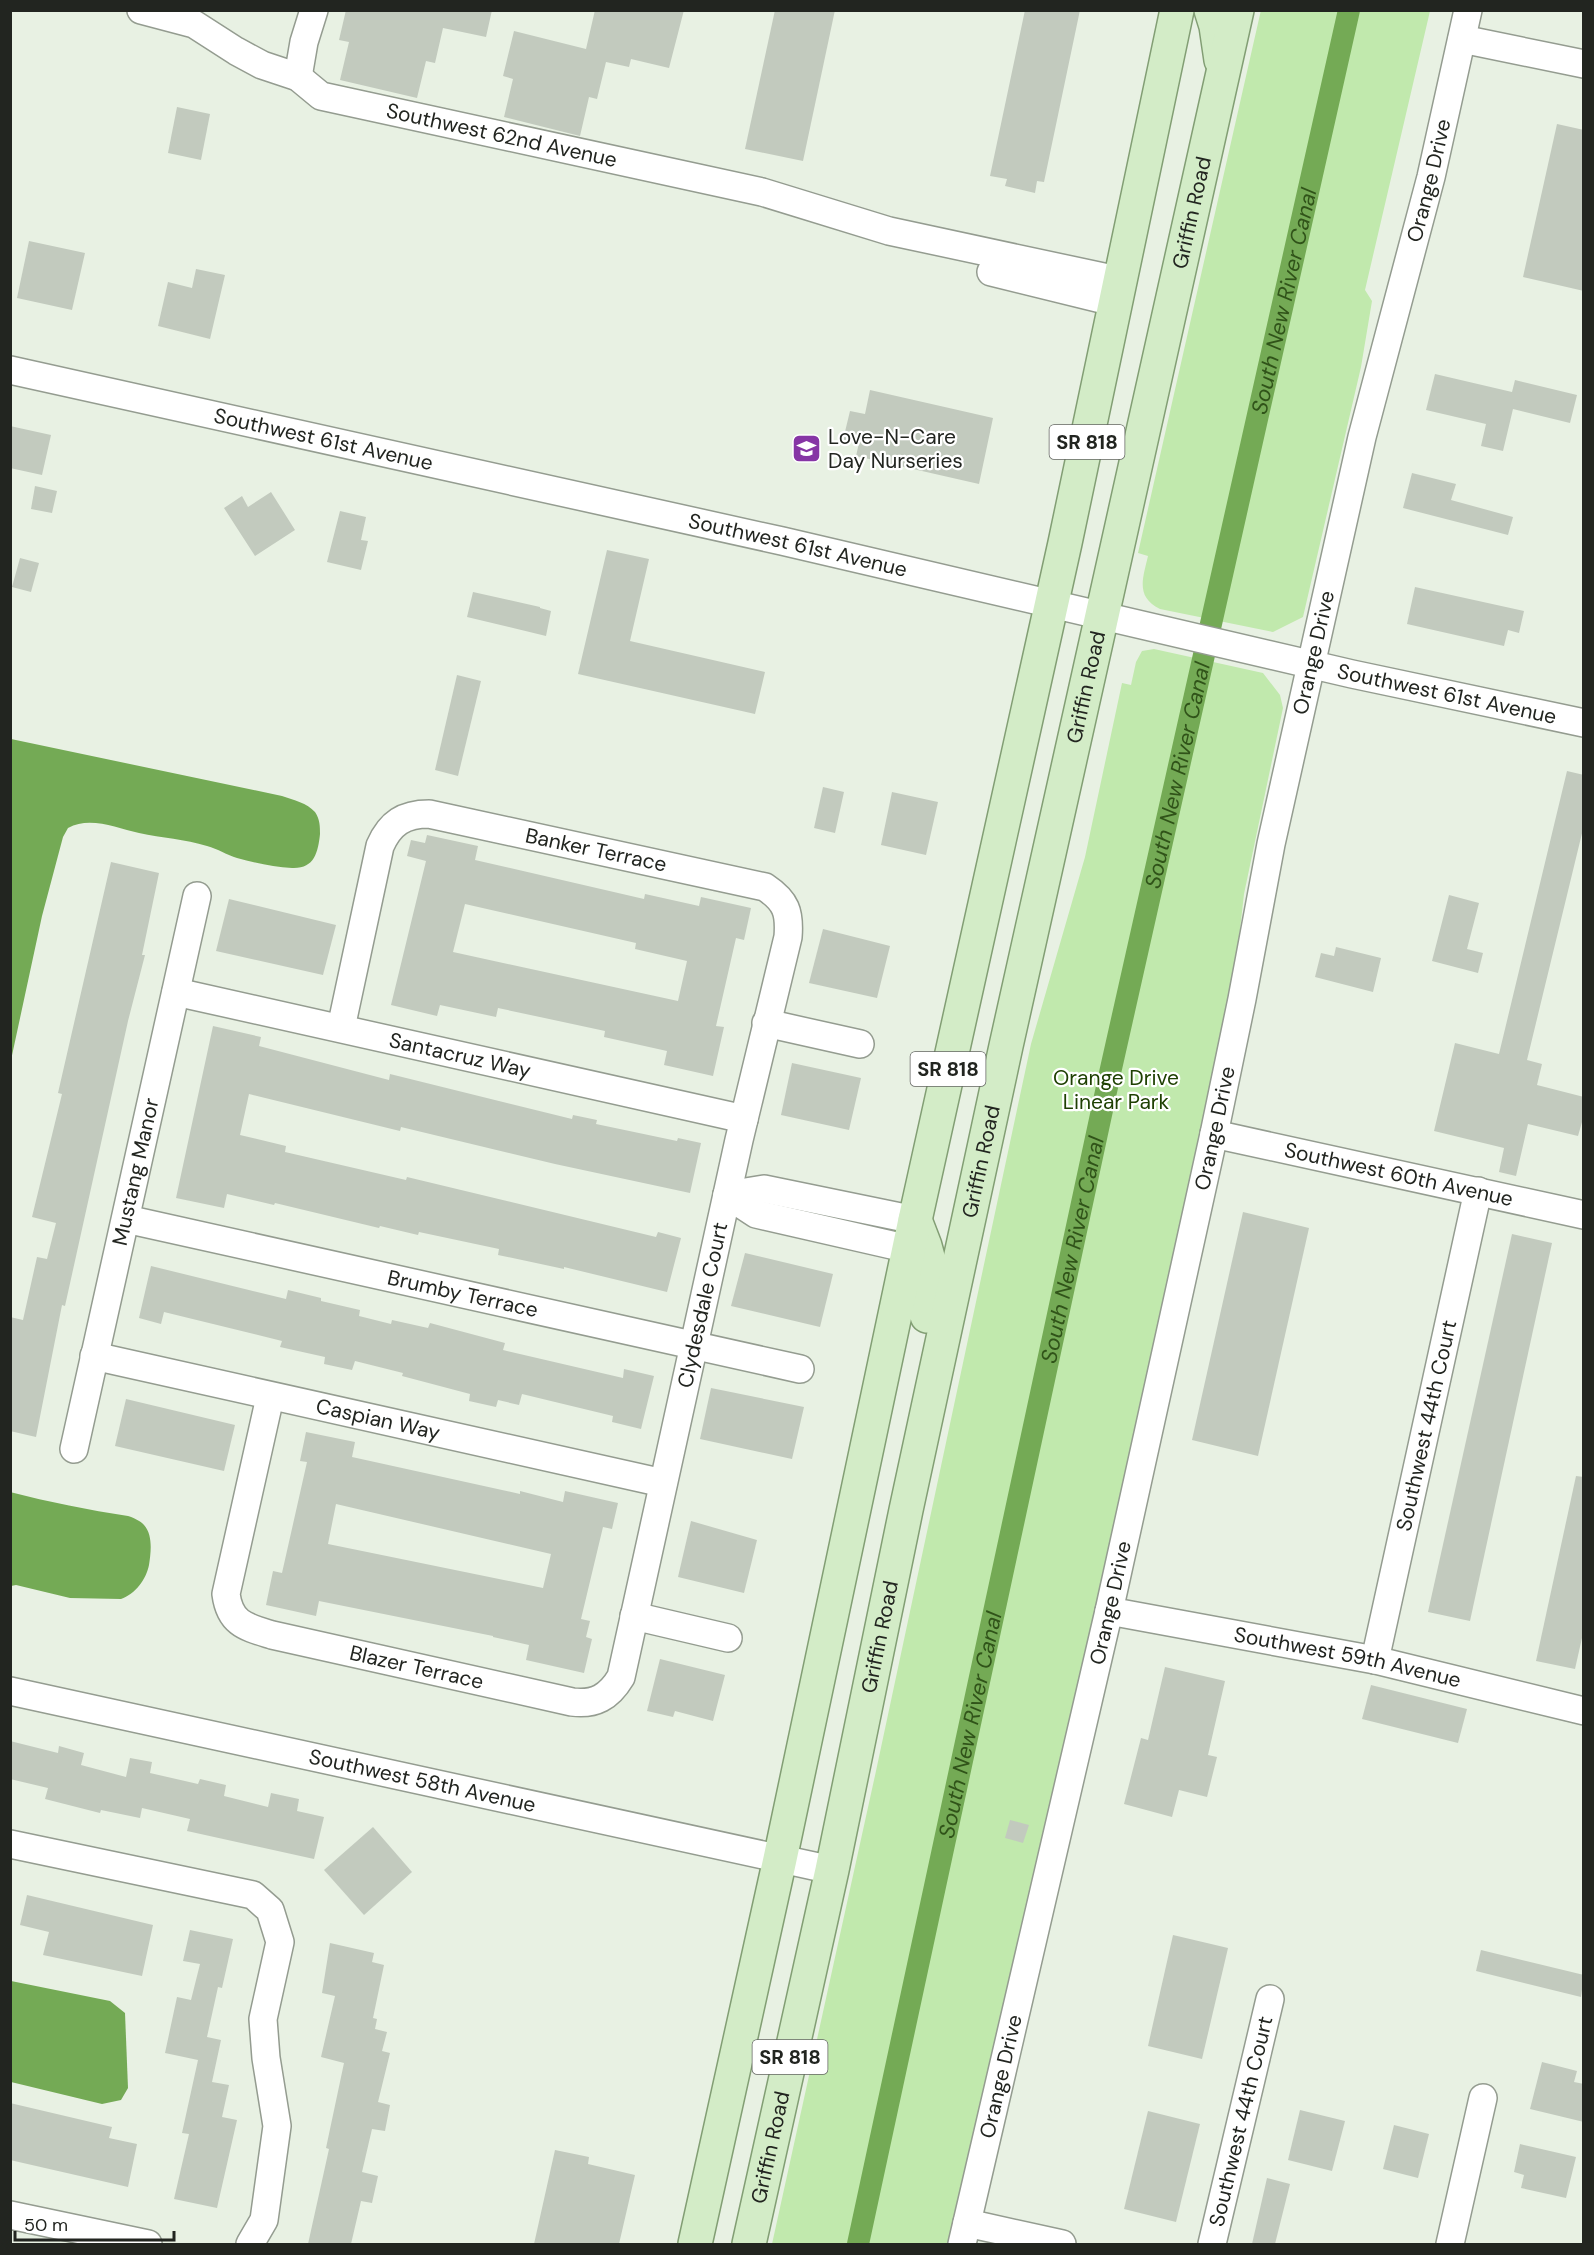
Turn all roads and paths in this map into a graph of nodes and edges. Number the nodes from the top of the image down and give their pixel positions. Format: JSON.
{"nodes":[{"id":1,"x":141,"y":10,"type":"edge"},
{"id":2,"x":314,"y":10,"type":"edge"},
{"id":3,"x":1177,"y":10,"type":"edge"},
{"id":4,"x":1210,"y":10,"type":"edge"},
{"id":5,"x":1237,"y":10,"type":"edge"},
{"id":6,"x":1468,"y":10,"type":"edge"},
{"id":7,"x":1462,"y":39,"type":"junction"},
{"id":8,"x":1584,"y":64,"type":"edge"},
{"id":9,"x":298,"y":77,"type":"junction"},
{"id":10,"x":1223,"y":77,"type":"junction"},
{"id":11,"x":1119,"y":292,"type":"junction"},
{"id":12,"x":10,"y":370,"type":"edge"},
{"id":13,"x":1052,"y":602,"type":"junction"},
{"id":14,"x":1102,"y":615,"type":"junction"},
{"id":15,"x":1312,"y":663,"type":"junction"},
{"id":16,"x":1584,"y":723,"type":"edge"},
{"id":17,"x":198,"y":896,"type":"dead end"},
{"id":18,"x":786,"y":908,"type":"joint"},
{"id":19,"x":176,"y":992,"type":"junction"},
{"id":20,"x":766,"y":1023,"type":"junction"},
{"id":21,"x":341,"y":1028,"type":"junction"},
{"id":22,"x":860,"y":1044,"type":"dead end"},
{"id":23,"x":744,"y":1119,"type":"junction"},
{"id":24,"x":1214,"y":1134,"type":"junction"},
{"id":25,"x":1478,"y":1191,"type":"junction"},
{"id":26,"x":727,"y":1195,"type":"junction"},
{"id":27,"x":1584,"y":1215,"type":"edge"},
{"id":28,"x":126,"y":1219,"type":"junction"},
{"id":29,"x":912,"y":1234,"type":"junction"},
{"id":30,"x":694,"y":1347,"type":"junction"},
{"id":31,"x":94,"y":1356,"type":"junction"},
{"id":32,"x":800,"y":1369,"type":"dead end"},
{"id":33,"x":270,"y":1397,"type":"junction"},
{"id":34,"x":74,"y":1449,"type":"dead end"},
{"id":35,"x":663,"y":1483,"type":"junction"},
{"id":36,"x":906,"y":1510,"type":"junction"},
{"id":37,"x":1109,"y":1611,"type":"junction"},
{"id":38,"x":634,"y":1616,"type":"junction"},
{"id":39,"x":728,"y":1638,"type":"dead end"},
{"id":40,"x":1375,"y":1660,"type":"junction"},
{"id":41,"x":10,"y":1691,"type":"edge"},
{"id":42,"x":604,"y":1697,"type":"joint"},
{"id":43,"x":1584,"y":1711,"type":"edge"},
{"id":44,"x":10,"y":1844,"type":"edge"},
{"id":45,"x":780,"y":1859,"type":"junction"},
{"id":46,"x":832,"y":1870,"type":"junction"},
{"id":47,"x":1270,"y":1999,"type":"dead end"},
{"id":48,"x":1483,"y":2098,"type":"dead end"},
{"id":49,"x":10,"y":2215,"type":"edge"},
{"id":50,"x":965,"y":2234,"type":"edge"},
{"id":51,"x":148,"y":2244,"type":"edge"},
{"id":52,"x":250,"y":2244,"type":"edge"},
{"id":53,"x":695,"y":2244,"type":"edge"},
{"id":54,"x":749,"y":2244,"type":"edge"},
{"id":55,"x":1062,"y":2244,"type":"edge"},
{"id":56,"x":1212,"y":2244,"type":"edge"},
{"id":57,"x":1450,"y":2244,"type":"edge"}],
"edges":[{"from":1,"to":9,"type":"street","name":"Southwest 62nd Avenue"},
{"from":2,"to":9,"type":"street"},
{"from":3,"to":11,"type":"main road","number":"SR 818"},
{"from":4,"to":10,"type":"main road"},
{"from":5,"to":10,"type":"main road","name":"Griffin Road","number":"SR 818"},
{"from":6,"to":7,"type":"street","name":"Orange Drive"},
{"from":7,"to":8,"type":"street"},
{"from":7,"to":15,"type":"street","name":"Orange Drive"},
{"from":9,"to":11,"type":"street","name":"Southwest 62nd Avenue"},
{"from":10,"to":14,"type":"main road","name":"Griffin Road","number":"SR 818"},
{"from":11,"to":13,"type":"main road","number":"SR 818"},
{"from":12,"to":13,"type":"street","name":"Southwest 61st Avenue"},
{"from":13,"to":14,"type":"street","name":"Southwest 61st Avenue"},
{"from":13,"to":29,"type":"main road","number":"SR 818"},
{"from":14,"to":15,"type":"street","name":"Southwest 61st Avenue"},
{"from":14,"to":36,"type":"main road","name":"Griffin Road","number":"SR 818"},
{"from":15,"to":16,"type":"street","name":"Southwest 61st Avenue"},
{"from":15,"to":24,"type":"street","name":"Orange Drive"},
{"from":17,"to":19,"type":"street","name":"Mustang Manor"},
{"from":18,"to":20,"type":"street","name":"Clydesdale Court"},
{"from":18,"to":21,"type":"street","name":"Banker Terrace"},
{"from":19,"to":21,"type":"street","name":"Santacruz Way"},
{"from":19,"to":28,"type":"street","name":"Mustang Manor"},
{"from":20,"to":22,"type":"street"},
{"from":20,"to":23,"type":"street","name":"Clydesdale Court"},
{"from":21,"to":23,"type":"street","name":"Santacruz Way"},
{"from":23,"to":26,"type":"street","name":"Clydesdale Court"},
{"from":24,"to":25,"type":"street","name":"Southwest 60th Avenue"},
{"from":24,"to":37,"type":"street","name":"Orange Drive"},
{"from":25,"to":27,"type":"street","name":"Southwest 60th Avenue"},
{"from":25,"to":40,"type":"street","name":"Southwest 44th Court"},
{"from":26,"to":29,"type":"street"},
{"from":26,"to":30,"type":"street","name":"Clydesdale Court"},
{"from":28,"to":30,"type":"street","name":"Brumby Terrace"},
{"from":28,"to":31,"type":"street","name":"Mustang Manor"},
{"from":29,"to":36,"type":"main road"},
{"from":29,"to":45,"type":"main road","number":"SR 818"},
{"from":30,"to":32,"type":"street","name":"Brumby Terrace"},
{"from":30,"to":35,"type":"street","name":"Clydesdale Court"},
{"from":31,"to":33,"type":"street","name":"Caspian Way"},
{"from":31,"to":34,"type":"street","name":"Mustang Manor"},
{"from":33,"to":35,"type":"street","name":"Caspian Way"},
{"from":33,"to":42,"type":"street","name":"Blazer Terrace"},
{"from":35,"to":38,"type":"street","name":"Clydesdale Court"},
{"from":36,"to":46,"type":"main road","name":"Griffin Road","number":"SR 818"},
{"from":37,"to":40,"type":"street","name":"Southwest 59th Avenue"},
{"from":37,"to":50,"type":"street","name":"Orange Drive"},
{"from":38,"to":39,"type":"street"},
{"from":38,"to":42,"type":"street","name":"Clydesdale Court"},
{"from":40,"to":43,"type":"street","name":"Southwest 59th Avenue"},
{"from":41,"to":45,"type":"street","name":"Southwest 58th Avenue"},
{"from":44,"to":52,"type":"street"},
{"from":45,"to":46,"type":"street","name":"Southwest 58th Avenue"},
{"from":45,"to":53,"type":"main road","number":"SR 818"},
{"from":46,"to":54,"type":"main road","name":"Griffin Road","number":"SR 818"},
{"from":47,"to":56,"type":"street","name":"Southwest 44th Court"},
{"from":48,"to":57,"type":"street"},
{"from":49,"to":51,"type":"street"},
{"from":50,"to":55,"type":"street"}]}
